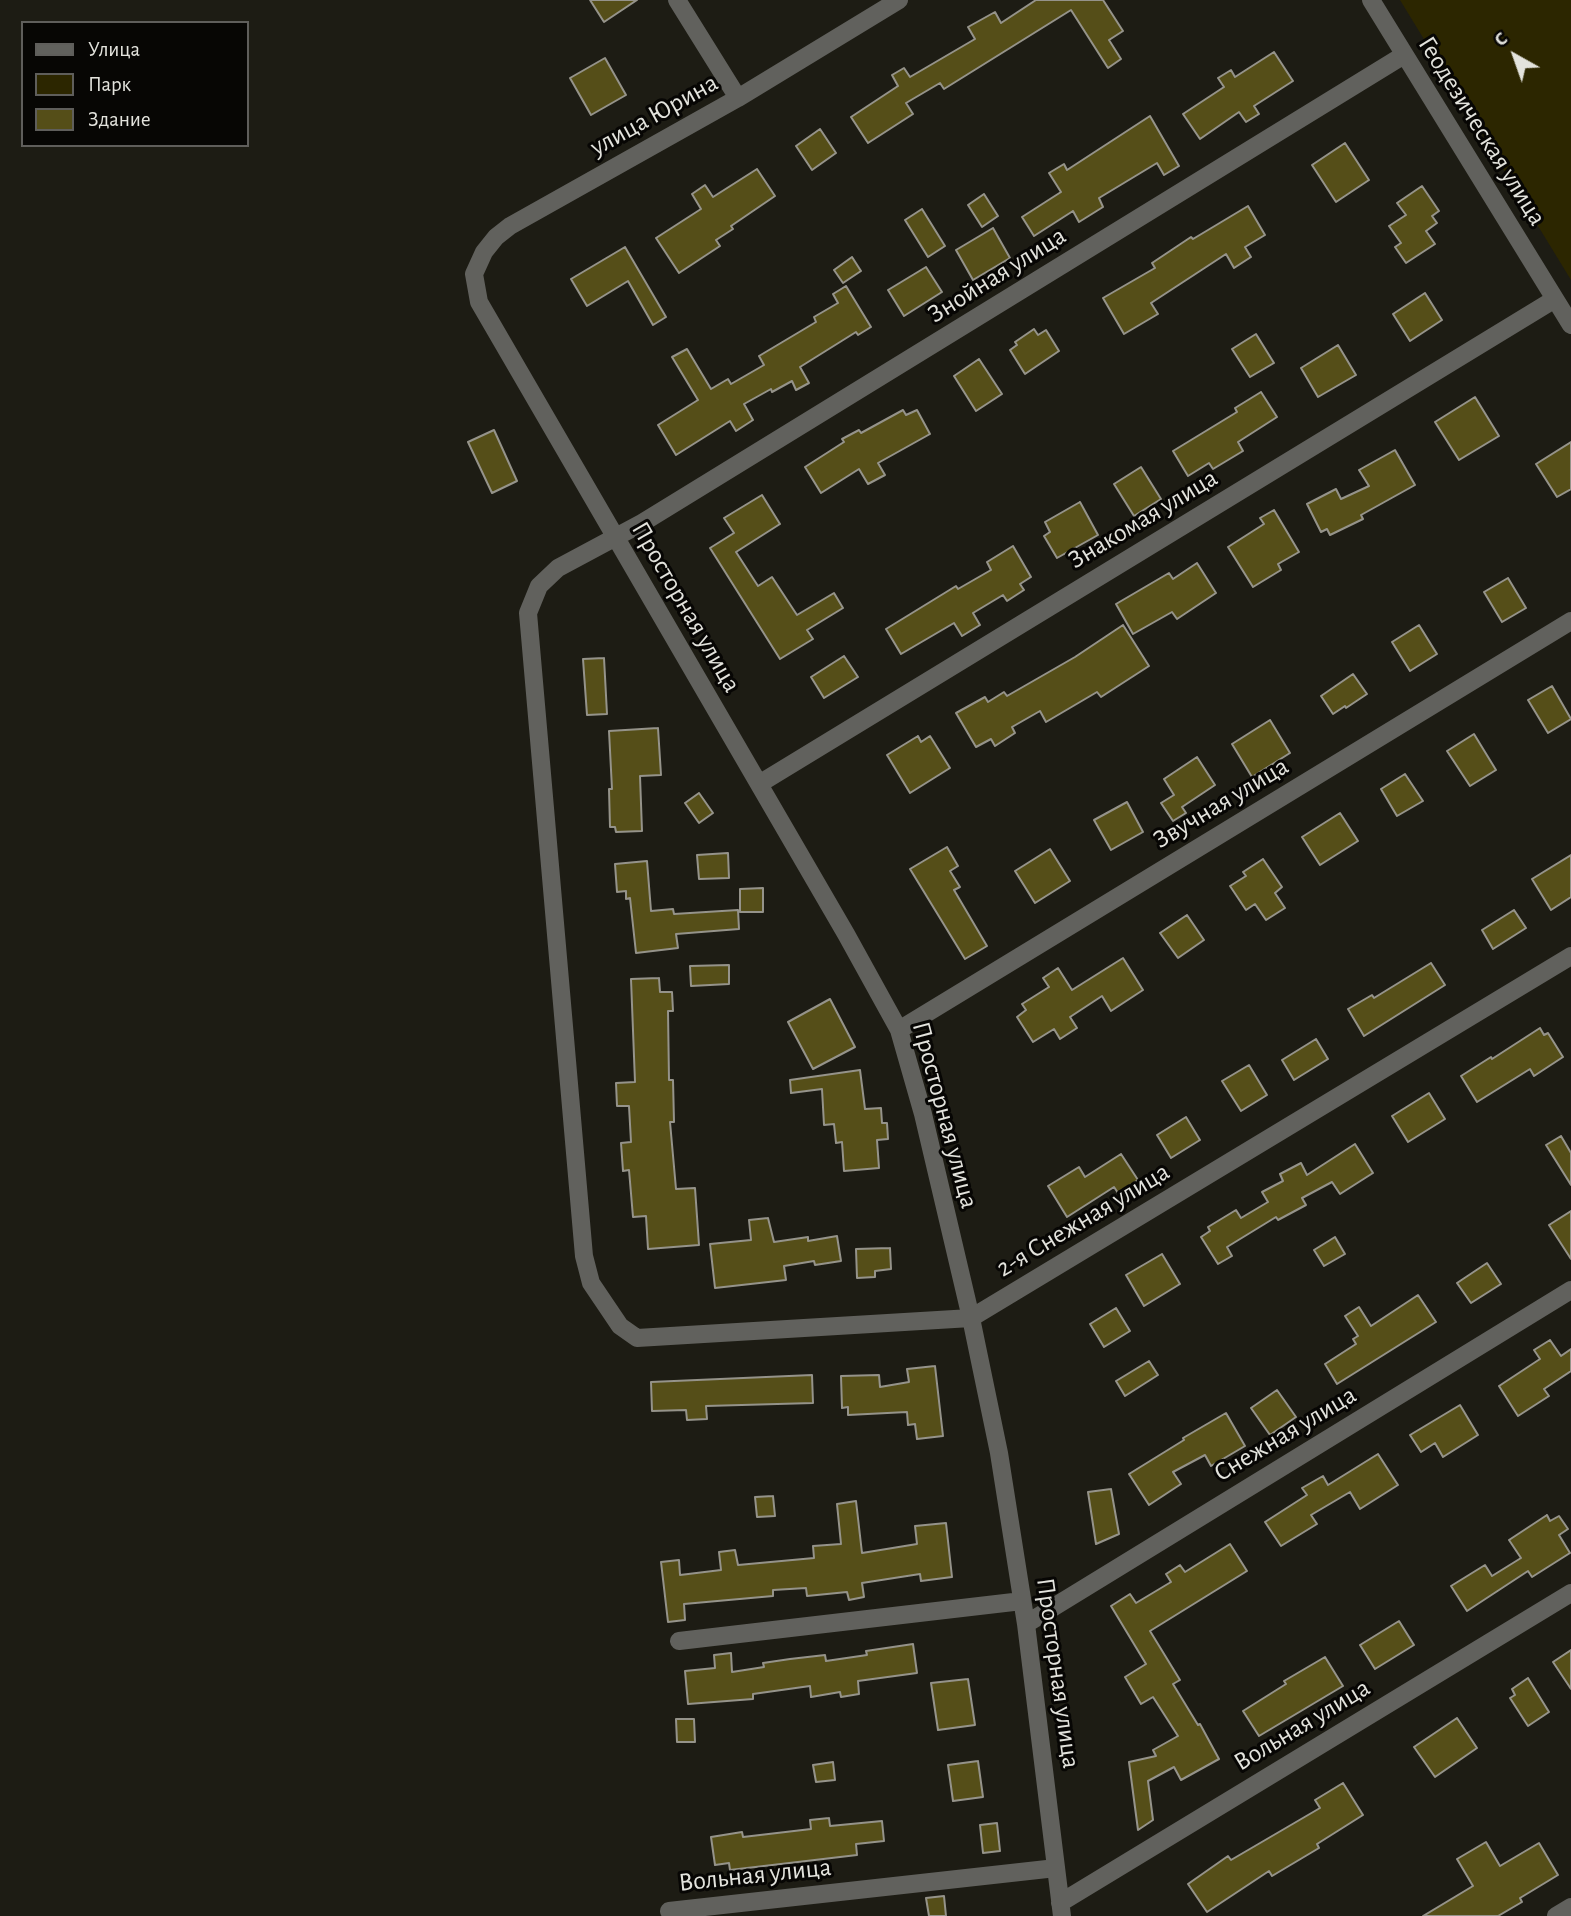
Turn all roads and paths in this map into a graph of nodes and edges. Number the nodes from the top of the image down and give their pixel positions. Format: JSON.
{"nodes":[{"id":1,"x":677,"y":0,"type":"edge"},
{"id":2,"x":899,"y":0,"type":"edge"},
{"id":3,"x":1371,"y":0,"type":"edge"},
{"id":4,"x":1404,"y":55,"type":"junction"},
{"id":5,"x":738,"y":98,"type":"junction"},
{"id":6,"x":1555,"y":299,"type":"junction"},
{"id":7,"x":479,"y":302,"type":"joint"},
{"id":8,"x":1571,"y":325,"type":"edge"},
{"id":9,"x":616,"y":539,"type":"junction"},
{"id":10,"x":1571,"y":621,"type":"edge"},
{"id":11,"x":759,"y":784,"type":"junction"},
{"id":12,"x":1571,"y":956,"type":"edge"},
{"id":13,"x":899,"y":1030,"type":"junction"},
{"id":14,"x":591,"y":1283,"type":"joint"},
{"id":15,"x":1571,"y":1290,"type":"edge"},
{"id":16,"x":971,"y":1318,"type":"junction"},
{"id":17,"x":1571,"y":1593,"type":"edge"},
{"id":18,"x":1022,"y":1601,"type":"junction"},
{"id":19,"x":1026,"y":1624,"type":"junction"},
{"id":20,"x":679,"y":1641,"type":"dead end"},
{"id":21,"x":1056,"y":1868,"type":"junction"},
{"id":22,"x":1571,"y":1907,"type":"edge"},
{"id":23,"x":1061,"y":1910,"type":"edge"},
{"id":24,"x":669,"y":1911,"type":"dead end"},
{"id":25,"x":1556,"y":1916,"type":"edge"}],
"edges":[{"from":1,"to":5,"type":"street"},
{"from":2,"to":5,"type":"street","name":"улица Юрина"},
{"from":3,"to":4,"type":"street","name":"Геодезическая улица"},
{"from":4,"to":6,"type":"street","name":"Геодезическая улица"},
{"from":4,"to":9,"type":"street","name":"Знойная улица"},
{"from":5,"to":7,"type":"street","name":"улица Юрина"},
{"from":6,"to":8,"type":"street","name":"Геодезическая улица"},
{"from":6,"to":11,"type":"street","name":"Знакомая улица"},
{"from":7,"to":9,"type":"street","name":"Просторная улица"},
{"from":9,"to":11,"type":"street","name":"Просторная улица"},
{"from":9,"to":14,"type":"street","name":"Знойная улица"},
{"from":10,"to":13,"type":"street","name":"Звучная улица"},
{"from":11,"to":13,"type":"street","name":"Просторная улица"},
{"from":12,"to":16,"type":"street","name":"2-я Снежная улица"},
{"from":13,"to":16,"type":"street","name":"Просторная улица"},
{"from":14,"to":16,"type":"street","name":"2-я Снежная улица"},
{"from":15,"to":19,"type":"street","name":"Снежная улица"},
{"from":16,"to":18,"type":"street","name":"Просторная улица"},
{"from":17,"to":23,"type":"street","name":"Вольная улица"},
{"from":18,"to":19,"type":"street","name":"Просторная улица"},
{"from":18,"to":20,"type":"street"},
{"from":19,"to":21,"type":"street","name":"Просторная улица"},
{"from":21,"to":23,"type":"street","name":"Просторная улица"},
{"from":21,"to":24,"type":"street","name":"Вольная улица"},
{"from":22,"to":25,"type":"street"}]}
